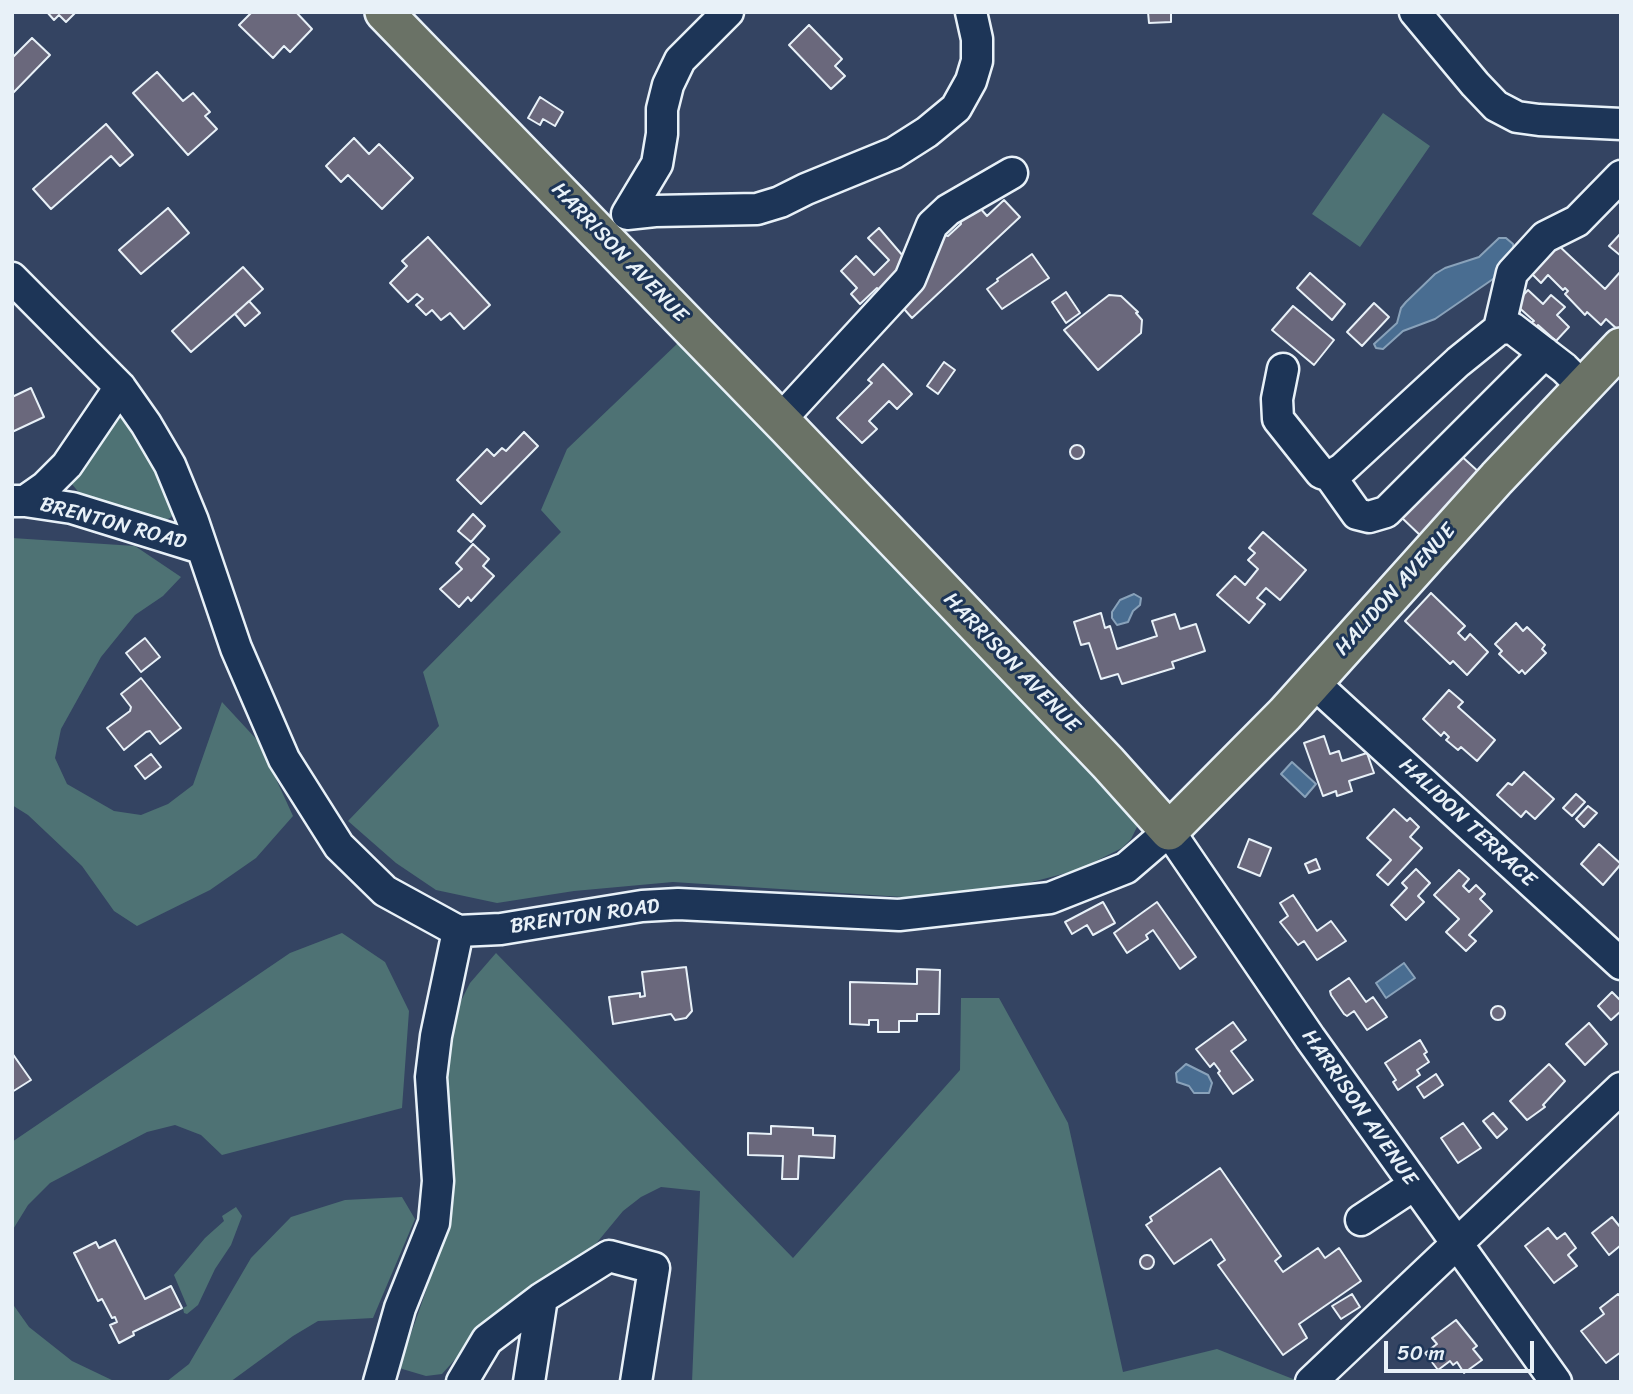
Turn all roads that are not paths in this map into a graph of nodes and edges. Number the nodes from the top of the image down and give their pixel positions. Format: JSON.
{"nodes":[{"id":1,"x":384,"y":12,"type":"edge"},
{"id":2,"x":729,"y":12,"type":"edge"},
{"id":3,"x":971,"y":12,"type":"edge"},
{"id":4,"x":1415,"y":12,"type":"edge"},
{"id":5,"x":1621,"y":124,"type":"edge"},
{"id":6,"x":1012,"y":173,"type":"dead end"},
{"id":7,"x":1621,"y":176,"type":"edge"},
{"id":8,"x":616,"y":226,"type":"junction"},
{"id":9,"x":12,"y":278,"type":"edge"},
{"id":10,"x":1499,"y":329,"type":"junction"},
{"id":11,"x":1621,"y":346,"type":"edge"},
{"id":12,"x":1545,"y":353,"type":"junction"},
{"id":13,"x":1283,"y":369,"type":"dead end"},
{"id":14,"x":120,"y":387,"type":"junction"},
{"id":15,"x":1583,"y":387,"type":"junction"},
{"id":16,"x":780,"y":420,"type":"junction"},
{"id":17,"x":1330,"y":476,"type":"junction"},
{"id":18,"x":19,"y":501,"type":"edge"},
{"id":19,"x":201,"y":548,"type":"junction"},
{"id":20,"x":1312,"y":682,"type":"junction"},
{"id":21,"x":1169,"y":831,"type":"junction"},
{"id":22,"x":458,"y":931,"type":"junction"},
{"id":23,"x":1621,"y":964,"type":"edge"},
{"id":24,"x":1621,"y":1088,"type":"edge"},
{"id":25,"x":1414,"y":1185,"type":"junction"},
{"id":26,"x":1361,"y":1220,"type":"dead end"},
{"id":27,"x":1456,"y":1245,"type":"junction"},
{"id":28,"x":542,"y":1298,"type":"junction"},
{"id":29,"x":379,"y":1382,"type":"edge"},
{"id":30,"x":461,"y":1382,"type":"edge"},
{"id":31,"x":528,"y":1382,"type":"edge"},
{"id":32,"x":636,"y":1382,"type":"edge"},
{"id":33,"x":1311,"y":1382,"type":"edge"},
{"id":34,"x":1556,"y":1382,"type":"edge"}],
"edges":[{"from":1,"to":8,"type":"main road","name":"HARRISON AVENUE"},
{"from":2,"to":8,"type":"street"},
{"from":3,"to":8,"type":"street"},
{"from":4,"to":5,"type":"street"},
{"from":6,"to":16,"type":"street"},
{"from":7,"to":10,"type":"street"},
{"from":8,"to":16,"type":"main road","name":"HARRISON AVENUE"},
{"from":9,"to":14,"type":"street"},
{"from":10,"to":12,"type":"street"},
{"from":10,"to":17,"type":"street"},
{"from":11,"to":15,"type":"main road","name":"HALIDON AVENUE"},
{"from":12,"to":15,"type":"street"},
{"from":12,"to":17,"type":"street"},
{"from":13,"to":17,"type":"street"},
{"from":14,"to":18,"type":"street","name":"BRENTON ROAD"},
{"from":14,"to":19,"type":"street","name":"BRENTON ROAD"},
{"from":15,"to":20,"type":"main road","name":"HALIDON AVENUE"},
{"from":16,"to":21,"type":"main road","name":"HARRISON AVENUE"},
{"from":18,"to":19,"type":"street","name":"BRENTON ROAD"},
{"from":19,"to":22,"type":"street","name":"BRENTON ROAD"},
{"from":20,"to":21,"type":"main road","name":"HALIDON AVENUE"},
{"from":20,"to":23,"type":"street","name":"HALIDON TERRACE"},
{"from":21,"to":22,"type":"street","name":"BRENTON ROAD"},
{"from":21,"to":25,"type":"street","name":"HARRISON AVENUE"},
{"from":22,"to":29,"type":"street"},
{"from":24,"to":27,"type":"street"},
{"from":25,"to":26,"type":"street"},
{"from":25,"to":27,"type":"street","name":"HARRISON AVENUE"},
{"from":27,"to":33,"type":"street"},
{"from":27,"to":34,"type":"street","name":"HARRISON AVENUE"},
{"from":28,"to":30,"type":"street"},
{"from":28,"to":31,"type":"street"},
{"from":28,"to":32,"type":"street"}]}
